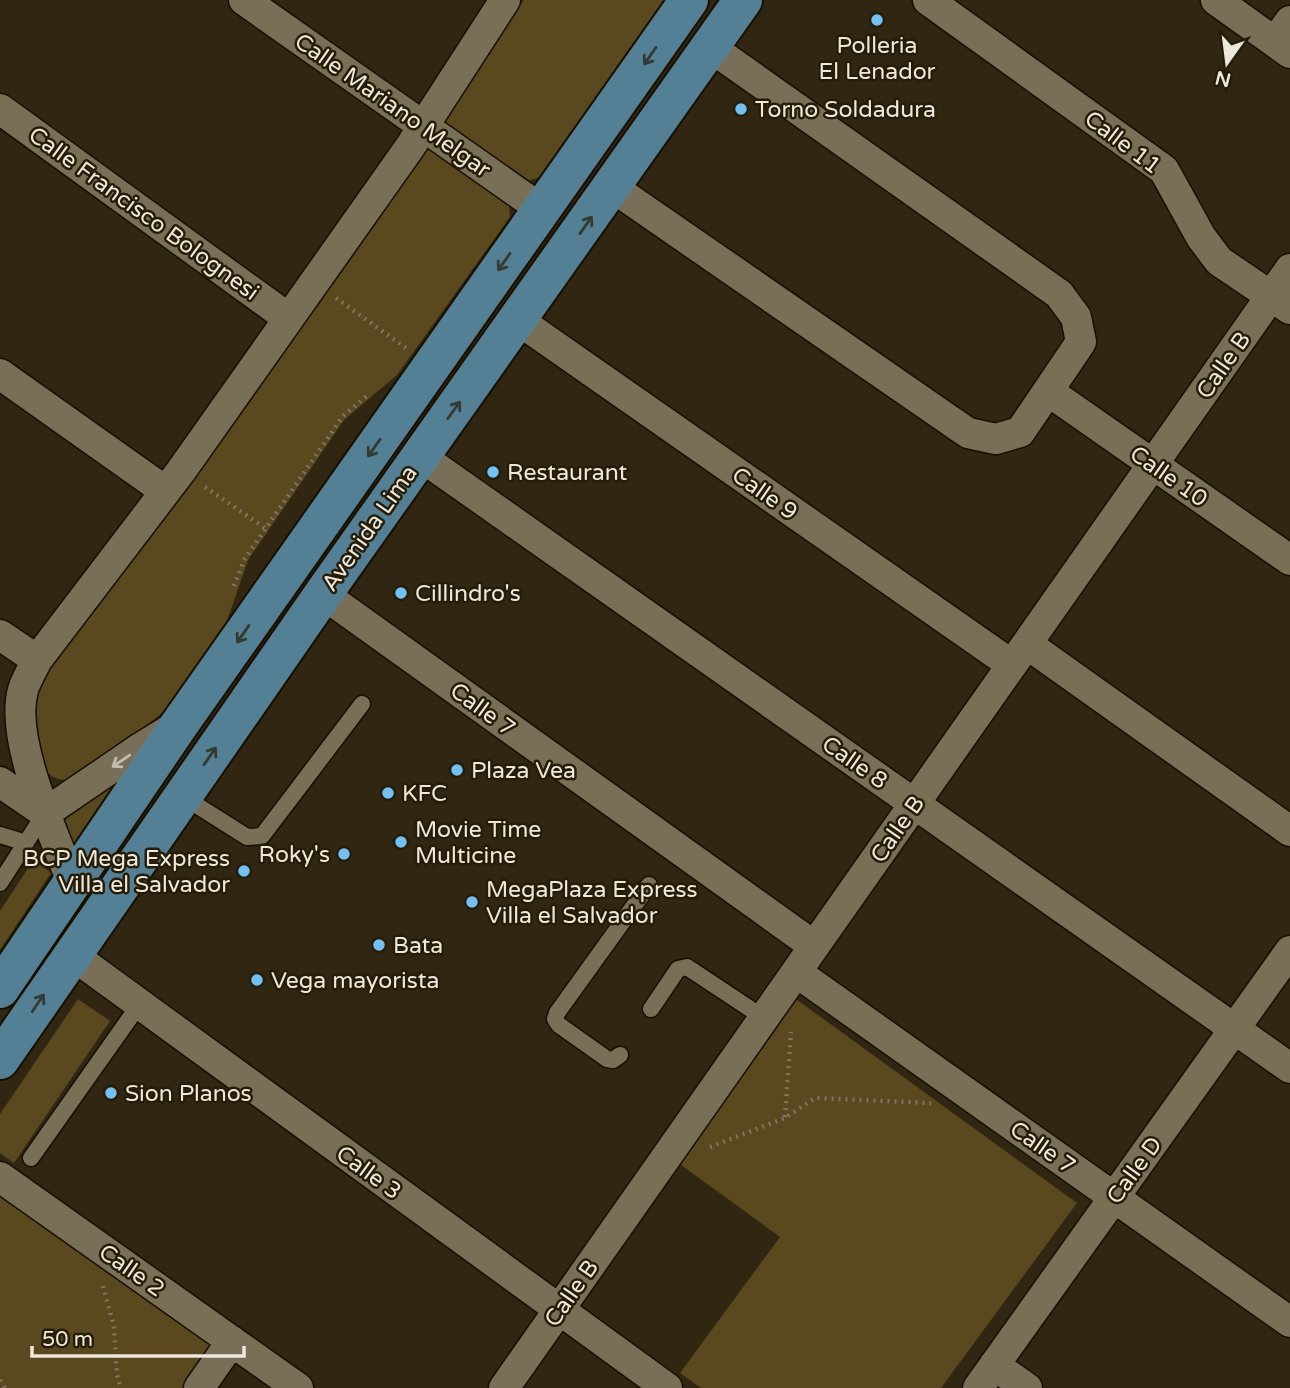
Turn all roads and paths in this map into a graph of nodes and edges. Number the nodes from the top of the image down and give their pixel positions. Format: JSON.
{"nodes":[{"id":1,"x":244,"y":0,"type":"edge"},
{"id":2,"x":505,"y":0,"type":"edge"},
{"id":3,"x":689,"y":0,"type":"edge"},
{"id":4,"x":743,"y":0,"type":"edge"},
{"id":5,"x":928,"y":0,"type":"edge"},
{"id":6,"x":1216,"y":0,"type":"edge"},
{"id":7,"x":1285,"y":39,"type":"edge"},
{"id":8,"x":710,"y":47,"type":"junction"},
{"id":9,"x":0,"y":109,"type":"edge"},
{"id":10,"x":424,"y":126,"type":"junction"},
{"id":11,"x":612,"y":187,"type":"junction"},
{"id":12,"x":541,"y":209,"type":"junction"},
{"id":13,"x":1290,"y":269,"type":"edge"},
{"id":14,"x":313,"y":281,"type":"junction"},
{"id":15,"x":1281,"y":303,"type":"edge"},
{"id":16,"x":288,"y":318,"type":"junction"},
{"id":17,"x":518,"y":320,"type":"junction"},
{"id":18,"x":409,"y":351,"type":"dead end"},
{"id":19,"x":0,"y":374,"type":"edge"},
{"id":20,"x":373,"y":391,"type":"dead end"},
{"id":21,"x":1048,"y":391,"type":"junction"},
{"id":22,"x":421,"y":456,"type":"junction"},
{"id":23,"x":1153,"y":465,"type":"junction"},
{"id":24,"x":173,"y":481,"type":"junction"},
{"id":25,"x":265,"y":528,"type":"junction"},
{"id":26,"x":1290,"y":560,"type":"edge"},
{"id":27,"x":323,"y":594,"type":"junction"},
{"id":28,"x":229,"y":598,"type":"dead end"},
{"id":29,"x":0,"y":635,"type":"edge"},
{"id":30,"x":1019,"y":654,"type":"junction"},
{"id":31,"x":37,"y":660,"type":"junction"},
{"id":32,"x":362,"y":704,"type":"dead end"},
{"id":33,"x":179,"y":725,"type":"junction"},
{"id":34,"x":0,"y":782,"type":"edge"},
{"id":35,"x":182,"y":796,"type":"junction"},
{"id":36,"x":914,"y":804,"type":"junction"},
{"id":37,"x":45,"y":813,"type":"junction"},
{"id":38,"x":1290,"y":831,"type":"edge"},
{"id":39,"x":0,"y":835,"type":"edge"},
{"id":40,"x":26,"y":843,"type":"junction"},
{"id":41,"x":72,"y":882,"type":"junction"},
{"id":42,"x":0,"y":883,"type":"edge"},
{"id":43,"x":649,"y":885,"type":"dead end"},
{"id":44,"x":814,"y":946,"type":"junction"},
{"id":45,"x":1290,"y":951,"type":"edge"},
{"id":46,"x":71,"y":954,"type":"junction"},
{"id":47,"x":796,"y":972,"type":"junction"},
{"id":48,"x":0,"y":989,"type":"edge"},
{"id":49,"x":139,"y":1004,"type":"junction"},
{"id":50,"x":651,"y":1009,"type":"dead end"},
{"id":51,"x":777,"y":1023,"type":"junction"},
{"id":52,"x":1234,"y":1029,"type":"junction"},
{"id":53,"x":620,"y":1055,"type":"dead end"},
{"id":54,"x":0,"y":1060,"type":"edge"},
{"id":55,"x":1290,"y":1068,"type":"edge"},
{"id":56,"x":923,"y":1095,"type":"dead end"},
{"id":57,"x":785,"y":1118,"type":"junction"},
{"id":58,"x":31,"y":1158,"type":"dead end"},
{"id":59,"x":664,"y":1160,"type":"junction"},
{"id":60,"x":0,"y":1177,"type":"edge"},
{"id":61,"x":1114,"y":1197,"type":"junction"},
{"id":62,"x":99,"y":1274,"type":"dead end"},
{"id":63,"x":559,"y":1310,"type":"junction"},
{"id":64,"x":1290,"y":1322,"type":"edge"},
{"id":65,"x":232,"y":1341,"type":"junction"},
{"id":66,"x":986,"y":1376,"type":"edge"},
{"id":67,"x":0,"y":1380,"type":"edge"},
{"id":68,"x":5,"y":1388,"type":"edge"},
{"id":69,"x":121,"y":1388,"type":"edge"},
{"id":70,"x":199,"y":1388,"type":"edge"},
{"id":71,"x":298,"y":1388,"type":"edge"},
{"id":72,"x":504,"y":1388,"type":"edge"},
{"id":73,"x":667,"y":1388,"type":"edge"},
{"id":74,"x":1027,"y":1388,"type":"edge"}],
"edges":[{"from":1,"to":10,"type":"street","name":"Calle Mariano Melgar"},
{"from":2,"to":10,"type":"street"},
{"from":3,"to":12,"type":"main road","name":"Avenida Lima","one_way":true},
{"from":4,"to":8,"type":"main road","name":"Avenida Lima"},
{"from":5,"to":15,"type":"street","name":"Calle 11"},
{"from":6,"to":7,"type":"street"},
{"from":8,"to":11,"type":"main road","name":"Avenida Lima"},
{"from":8,"to":21,"type":"street"},
{"from":9,"to":16,"type":"street","name":"Calle Francisco Bolognesi"},
{"from":10,"to":12,"type":"street","name":"Calle Mariano Melgar"},
{"from":10,"to":14,"type":"street"},
{"from":17,"to":11,"type":"main road","name":"Avenida Lima","one_way":true},
{"from":11,"to":21,"type":"street"},
{"from":12,"to":33,"type":"main road","name":"Avenida Lima","one_way":true},
{"from":13,"to":15,"type":"street","name":"Calle B"},
{"from":14,"to":16,"type":"street"},
{"from":14,"to":18,"type":"path"},
{"from":15,"to":23,"type":"street","name":"Calle B"},
{"from":16,"to":24,"type":"street"},
{"from":22,"to":17,"type":"main road","name":"Avenida Lima","one_way":true},
{"from":17,"to":30,"type":"street","name":"Calle 9"},
{"from":19,"to":24,"type":"street"},
{"from":20,"to":25,"type":"path"},
{"from":21,"to":23,"type":"street","name":"Calle 10"},
{"from":22,"to":27,"type":"main road","name":"Avenida Lima"},
{"from":22,"to":36,"type":"street","name":"Calle 8"},
{"from":23,"to":26,"type":"street","name":"Calle 10"},
{"from":23,"to":30,"type":"street","name":"Calle B"},
{"from":24,"to":25,"type":"path"},
{"from":24,"to":31,"type":"street"},
{"from":25,"to":28,"type":"path"},
{"from":35,"to":27,"type":"main road","name":"Avenida Lima","one_way":true},
{"from":27,"to":44,"type":"street","name":"Calle 7"},
{"from":29,"to":31,"type":"street"},
{"from":30,"to":36,"type":"street","name":"Calle B"},
{"from":30,"to":38,"type":"street","name":"Calle 9"},
{"from":31,"to":37,"type":"street"},
{"from":32,"to":35,"type":"lane"},
{"from":33,"to":37,"type":"street","one_way":true},
{"from":33,"to":41,"type":"main road","name":"Avenida Lima"},
{"from":34,"to":37,"type":"street"},
{"from":35,"to":46,"type":"main road","name":"Avenida Lima"},
{"from":36,"to":44,"type":"street","name":"Calle B"},
{"from":36,"to":52,"type":"street","name":"Calle 8"},
{"from":37,"to":40,"type":"lane"},
{"from":37,"to":41,"type":"street"},
{"from":39,"to":40,"type":"lane"},
{"from":40,"to":42,"type":"lane"},
{"from":41,"to":48,"type":"main road","name":"Avenida Lima"},
{"from":43,"to":53,"type":"lane"},
{"from":44,"to":47,"type":"street","name":"Calle B"},
{"from":45,"to":52,"type":"street","name":"Calle D"},
{"from":46,"to":49,"type":"street","name":"Calle 3"},
{"from":54,"to":46,"type":"main road","name":"Avenida Lima","one_way":true},
{"from":47,"to":51,"type":"street","name":"Calle B"},
{"from":47,"to":61,"type":"street","name":"Calle 7"},
{"from":49,"to":58,"type":"lane"},
{"from":49,"to":63,"type":"street","name":"Calle 3"},
{"from":50,"to":51,"type":"lane"},
{"from":51,"to":57,"type":"path"},
{"from":51,"to":59,"type":"street","name":"Calle B"},
{"from":52,"to":55,"type":"street","name":"Calle 8"},
{"from":52,"to":61,"type":"street","name":"Calle D"},
{"from":56,"to":57,"type":"path"},
{"from":57,"to":59,"type":"path"},
{"from":59,"to":63,"type":"street","name":"Calle B"},
{"from":60,"to":65,"type":"street","name":"Calle 2"},
{"from":61,"to":64,"type":"street","name":"Calle 7"},
{"from":61,"to":66,"type":"street","name":"Calle D"},
{"from":62,"to":69,"type":"path"},
{"from":63,"to":72,"type":"street","name":"Calle B"},
{"from":63,"to":73,"type":"street","name":"Calle 3"},
{"from":65,"to":70,"type":"street"},
{"from":65,"to":71,"type":"street","name":"Calle 2"},
{"from":66,"to":74,"type":"street"},
{"from":67,"to":68,"type":"path"}]}
